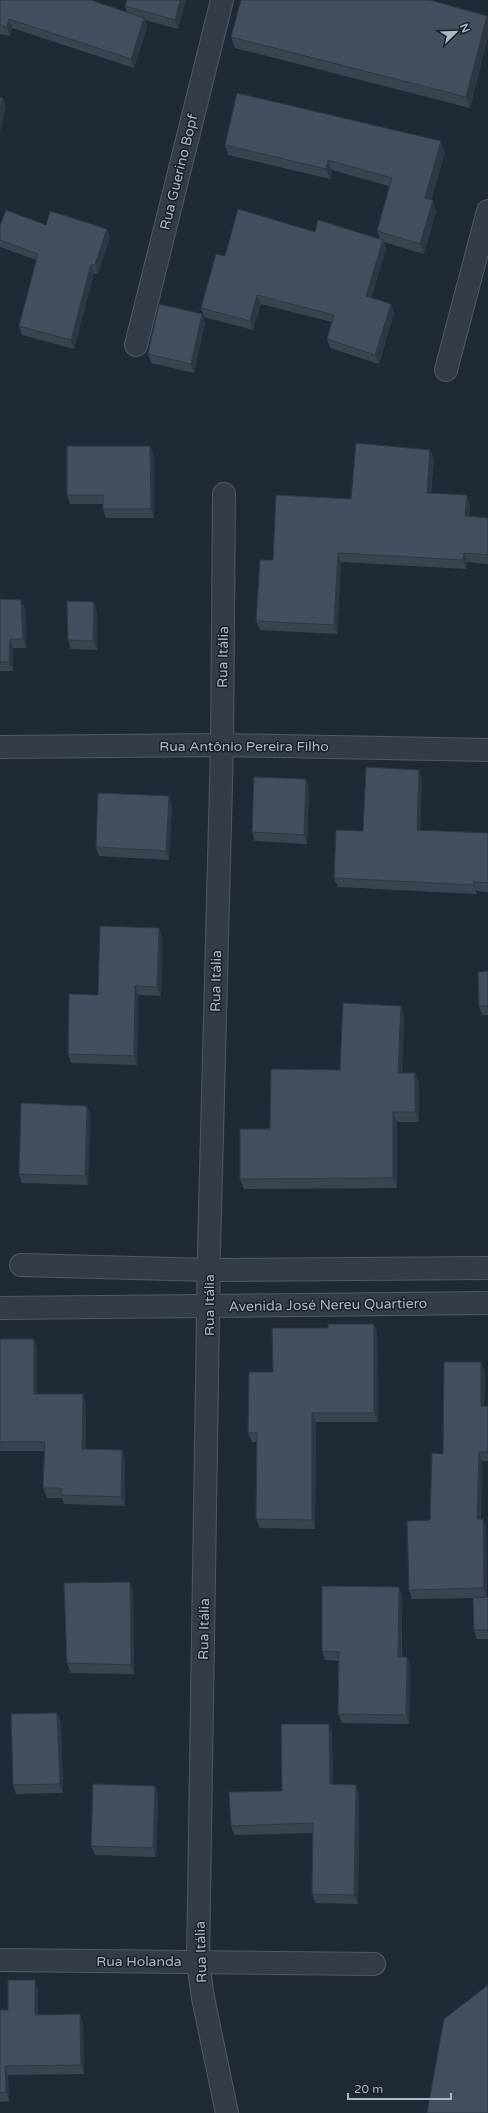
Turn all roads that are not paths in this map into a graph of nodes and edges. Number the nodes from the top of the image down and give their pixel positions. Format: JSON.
{"nodes":[{"id":1,"x":222,"y":0,"type":"edge"},
{"id":2,"x":488,"y":211,"type":"edge"},
{"id":3,"x":136,"y":345,"type":"dead end"},
{"id":4,"x":446,"y":370,"type":"dead end"},
{"id":5,"x":224,"y":494,"type":"dead end"},
{"id":6,"x":222,"y":745,"type":"junction"},
{"id":7,"x":0,"y":747,"type":"edge"},
{"id":8,"x":488,"y":750,"type":"edge"},
{"id":9,"x":21,"y":1265,"type":"dead end"},
{"id":10,"x":488,"y":1268,"type":"edge"},
{"id":11,"x":210,"y":1270,"type":"junction"},
{"id":12,"x":488,"y":1303,"type":"edge"},
{"id":13,"x":210,"y":1306,"type":"junction"},
{"id":14,"x":0,"y":1308,"type":"edge"},
{"id":15,"x":0,"y":1960,"type":"edge"},
{"id":16,"x":198,"y":1962,"type":"junction"},
{"id":17,"x":374,"y":1964,"type":"dead end"},
{"id":18,"x":227,"y":2113,"type":"edge"}],
"edges":[{"from":1,"to":3,"type":"street","name":"Rua Guerino Bopf"},
{"from":2,"to":4,"type":"street"},
{"from":5,"to":6,"type":"street","name":"Rua Itália"},
{"from":6,"to":7,"type":"street","name":"Rua Antônio Pereira Filho"},
{"from":6,"to":8,"type":"street","name":"Rua Antônio Pereira Filho"},
{"from":6,"to":11,"type":"street","name":"Rua Itália"},
{"from":9,"to":11,"type":"street"},
{"from":10,"to":11,"type":"street"},
{"from":11,"to":13,"type":"street","name":"Rua Itália"},
{"from":12,"to":13,"type":"street","name":"Avenida José Nereu Quartiero"},
{"from":13,"to":14,"type":"street","name":"Avenida José Nereu Quartiero"},
{"from":13,"to":16,"type":"street","name":"Rua Itália"},
{"from":15,"to":16,"type":"street","name":"Rua Holanda"},
{"from":16,"to":17,"type":"street","name":"Rua Holanda"},
{"from":16,"to":18,"type":"street","name":"Rua Itália"}]}
